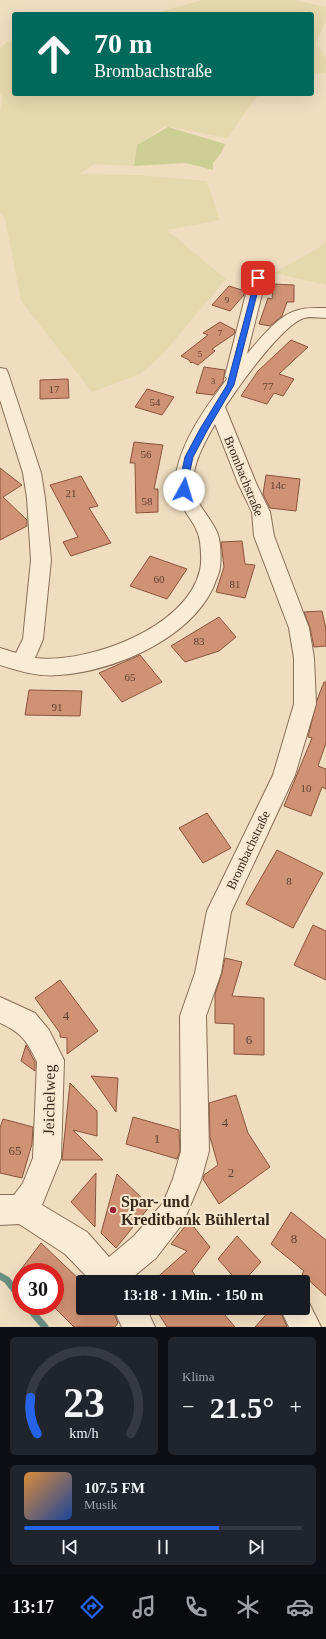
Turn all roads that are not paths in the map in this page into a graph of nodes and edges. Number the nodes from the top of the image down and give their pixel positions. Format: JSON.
{"nodes":[{"id":1,"x":258,"y":278,"type":"dead end"},
{"id":2,"x":326,"y":313,"type":"edge"},
{"id":3,"x":0,"y":373,"type":"edge"},
{"id":4,"x":231,"y":385,"type":"junction"},
{"id":5,"x":217,"y":408,"type":"junction"},
{"id":6,"x":0,"y":656,"type":"edge"},
{"id":7,"x":21,"y":664,"type":"junction"},
{"id":8,"x":0,"y":1010,"type":"edge"},
{"id":9,"x":11,"y":1210,"type":"edge"},
{"id":10,"x":106,"y":1275,"type":"edge"},
{"id":11,"x":114,"y":1275,"type":"edge"},
{"id":12,"x":132,"y":1315,"type":"edge"},
{"id":13,"x":299,"y":1315,"type":"edge"},
{"id":14,"x":140,"y":1327,"type":"edge"},
{"id":15,"x":306,"y":1327,"type":"edge"}],
"edges":[{"from":1,"to":4,"type":"street"},
{"from":2,"to":4,"type":"street"},
{"from":3,"to":7,"type":"street"},
{"from":4,"to":5,"type":"street"},
{"from":5,"to":7,"type":"street"},
{"from":5,"to":11,"type":"street","name":"Brombachstraße"},
{"from":6,"to":7,"type":"street"},
{"from":8,"to":9,"type":"street","name":"Jeichelweg"},
{"from":9,"to":10,"type":"street"},
{"from":12,"to":14,"type":"street"},
{"from":13,"to":15,"type":"street"}]}
